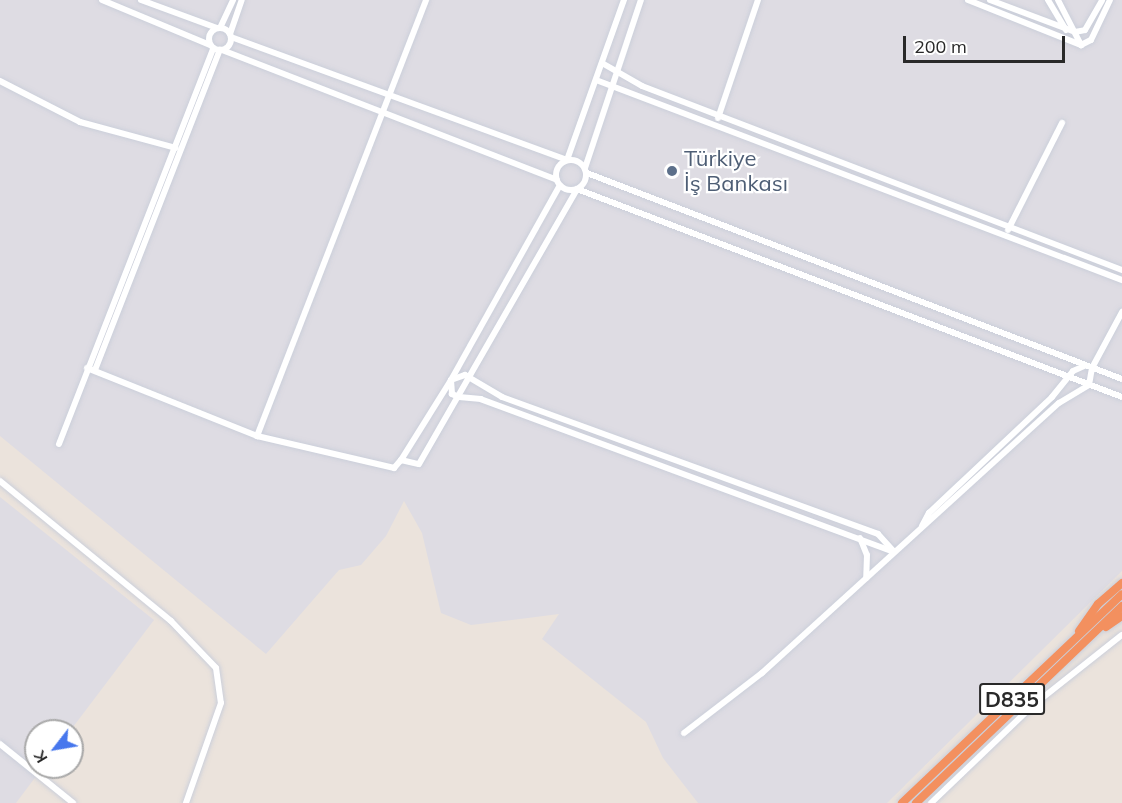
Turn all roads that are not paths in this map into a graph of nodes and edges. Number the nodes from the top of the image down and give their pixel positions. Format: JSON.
{"nodes":[{"id":1,"x":102,"y":0,"type":"edge"},
{"id":2,"x":141,"y":0,"type":"edge"},
{"id":3,"x":233,"y":0,"type":"edge"},
{"id":4,"x":242,"y":0,"type":"edge"},
{"id":5,"x":426,"y":0,"type":"edge"},
{"id":6,"x":624,"y":0,"type":"edge"},
{"id":7,"x":641,"y":0,"type":"edge"},
{"id":8,"x":758,"y":0,"type":"edge"},
{"id":9,"x":968,"y":0,"type":"edge"},
{"id":10,"x":990,"y":0,"type":"edge"},
{"id":11,"x":1048,"y":0,"type":"edge"},
{"id":12,"x":1058,"y":0,"type":"edge"},
{"id":13,"x":1102,"y":0,"type":"edge"},
{"id":14,"x":1110,"y":0,"type":"edge"},
{"id":15,"x":219,"y":28,"type":"junction"},
{"id":16,"x":1066,"y":29,"type":"junction"},
{"id":17,"x":1077,"y":34,"type":"junction"},
{"id":18,"x":231,"y":35,"type":"junction"},
{"id":19,"x":1074,"y":42,"type":"junction"},
{"id":20,"x":1081,"y":45,"type":"junction"},
{"id":21,"x":216,"y":48,"type":"junction"},
{"id":22,"x":602,"y":63,"type":"junction"},
{"id":23,"x":617,"y":69,"type":"junction"},
{"id":24,"x":596,"y":80,"type":"junction"},
{"id":25,"x":0,"y":81,"type":"edge"},
{"id":26,"x":611,"y":87,"type":"junction"},
{"id":27,"x":390,"y":94,"type":"junction"},
{"id":28,"x":383,"y":111,"type":"junction"},
{"id":29,"x":717,"y":115,"type":"junction"},
{"id":30,"x":1062,"y":123,"type":"dead end"},
{"id":31,"x":720,"y":124,"type":"junction"},
{"id":32,"x":784,"y":141,"type":"junction"},
{"id":33,"x":177,"y":148,"type":"junction"},
{"id":34,"x":781,"y":148,"type":"junction"},
{"id":35,"x":567,"y":160,"type":"junction"},
{"id":36,"x":586,"y":170,"type":"junction"},
{"id":37,"x":868,"y":174,"type":"junction"},
{"id":38,"x":865,"y":181,"type":"junction"},
{"id":39,"x":559,"y":183,"type":"junction"},
{"id":40,"x":577,"y":189,"type":"junction"},
{"id":41,"x":1009,"y":229,"type":"junction"},
{"id":42,"x":1006,"y":236,"type":"junction"},
{"id":43,"x":1122,"y":270,"type":"edge"},
{"id":44,"x":1122,"y":280,"type":"edge"},
{"id":45,"x":1122,"y":312,"type":"edge"},
{"id":46,"x":1089,"y":367,"type":"junction"},
{"id":47,"x":87,"y":368,"type":"junction"},
{"id":48,"x":95,"y":370,"type":"junction"},
{"id":49,"x":1069,"y":377,"type":"junction"},
{"id":50,"x":470,"y":379,"type":"junction"},
{"id":51,"x":1122,"y":379,"type":"edge"},
{"id":52,"x":451,"y":380,"type":"junction"},
{"id":53,"x":1089,"y":385,"type":"junction"},
{"id":54,"x":459,"y":397,"type":"junction"},
{"id":55,"x":1122,"y":397,"type":"edge"},
{"id":56,"x":1013,"y":434,"type":"junction"},
{"id":57,"x":256,"y":436,"type":"junction"},
{"id":58,"x":1019,"y":440,"type":"junction"},
{"id":59,"x":59,"y":444,"type":"dead end"},
{"id":60,"x":400,"y":460,"type":"junction"},
{"id":61,"x":0,"y":481,"type":"edge"},
{"id":62,"x":922,"y":526,"type":"junction"},
{"id":63,"x":860,"y":538,"type":"junction"},
{"id":64,"x":894,"y":552,"type":"junction"},
{"id":65,"x":866,"y":578,"type":"junction"},
{"id":66,"x":1122,"y":583,"type":"edge"},
{"id":67,"x":1122,"y":594,"type":"edge"},
{"id":68,"x":1122,"y":606,"type":"edge"},
{"id":69,"x":1122,"y":616,"type":"edge"},
{"id":70,"x":1122,"y":636,"type":"edge"},
{"id":71,"x":1088,"y":638,"type":"junction"},
{"id":72,"x":1073,"y":641,"type":"junction"},
{"id":73,"x":684,"y":733,"type":"dead end"},
{"id":74,"x":0,"y":744,"type":"edge"},
{"id":75,"x":73,"y":803,"type":"edge"},
{"id":76,"x":186,"y":803,"type":"edge"},
{"id":77,"x":902,"y":803,"type":"edge"},
{"id":78,"x":916,"y":803,"type":"edge"},
{"id":79,"x":932,"y":803,"type":"edge"}],
"edges":[{"from":1,"to":21,"type":"street"},
{"from":2,"to":15,"type":"street"},
{"from":3,"to":15,"type":"street"},
{"from":4,"to":18,"type":"street"},
{"from":5,"to":27,"type":"street"},
{"from":6,"to":22,"type":"street"},
{"from":7,"to":23,"type":"street"},
{"from":8,"to":29,"type":"street"},
{"from":9,"to":19,"type":"street"},
{"from":10,"to":16,"type":"street"},
{"from":11,"to":16,"type":"street"},
{"from":12,"to":17,"type":"street"},
{"from":13,"to":17,"type":"street"},
{"from":14,"to":20,"type":"street"},
{"from":15,"to":18,"type":"street"},
{"from":15,"to":21,"type":"street"},
{"from":16,"to":17,"type":"street"},
{"from":16,"to":19,"type":"street"},
{"from":17,"to":20,"type":"street"},
{"from":18,"to":21,"type":"street"},
{"from":18,"to":27,"type":"street"},
{"from":19,"to":20,"type":"street"},
{"from":21,"to":28,"type":"street"},
{"from":21,"to":33,"type":"street"},
{"from":22,"to":23,"type":"street"},
{"from":22,"to":24,"type":"street"},
{"from":23,"to":26,"type":"street"},
{"from":23,"to":29,"type":"street"},
{"from":24,"to":26,"type":"street"},
{"from":24,"to":35,"type":"street"},
{"from":25,"to":33,"type":"street"},
{"from":26,"to":31,"type":"street"},
{"from":26,"to":36,"type":"street"},
{"from":27,"to":28,"type":"street"},
{"from":27,"to":35,"type":"street"},
{"from":28,"to":39,"type":"street"},
{"from":28,"to":57,"type":"street"},
{"from":29,"to":31,"type":"street"},
{"from":29,"to":32,"type":"street"},
{"from":30,"to":41,"type":"street"},
{"from":31,"to":34,"type":"street"},
{"from":32,"to":34,"type":"street"},
{"from":32,"to":37,"type":"street"},
{"from":33,"to":47,"type":"street"},
{"from":33,"to":48,"type":"street"},
{"from":34,"to":38,"type":"street"},
{"from":35,"to":36,"type":"street"},
{"from":35,"to":39,"type":"street"},
{"from":36,"to":40,"type":"street"},
{"from":36,"to":46,"type":"street"},
{"from":37,"to":38,"type":"street"},
{"from":37,"to":41,"type":"street"},
{"from":38,"to":42,"type":"street"},
{"from":39,"to":40,"type":"street"},
{"from":39,"to":52,"type":"street"},
{"from":40,"to":49,"type":"street"},
{"from":40,"to":50,"type":"street"},
{"from":41,"to":42,"type":"street"},
{"from":41,"to":43,"type":"street"},
{"from":42,"to":44,"type":"street"},
{"from":45,"to":46,"type":"street"},
{"from":46,"to":49,"type":"street"},
{"from":46,"to":51,"type":"street"},
{"from":46,"to":53,"type":"street"},
{"from":47,"to":48,"type":"street"},
{"from":47,"to":59,"type":"street"},
{"from":48,"to":57,"type":"street"},
{"from":49,"to":53,"type":"street"},
{"from":49,"to":56,"type":"street"},
{"from":50,"to":52,"type":"street"},
{"from":50,"to":54,"type":"street"},
{"from":50,"to":64,"type":"street"},
{"from":52,"to":54,"type":"street"},
{"from":52,"to":60,"type":"street"},
{"from":53,"to":55,"type":"street"},
{"from":53,"to":58,"type":"street"},
{"from":54,"to":60,"type":"street"},
{"from":54,"to":63,"type":"street"},
{"from":56,"to":58,"type":"street"},
{"from":56,"to":62,"type":"street"},
{"from":57,"to":60,"type":"street"},
{"from":58,"to":62,"type":"street"},
{"from":61,"to":76,"type":"street"},
{"from":62,"to":64,"type":"street"},
{"from":63,"to":64,"type":"street"},
{"from":63,"to":65,"type":"street"},
{"from":64,"to":65,"type":"street"},
{"from":65,"to":73,"type":"street"},
{"from":66,"to":72,"type":"highway"},
{"from":67,"to":72,"type":"highway","number":"D835"},
{"from":68,"to":71,"type":"highway","number":"D835"},
{"from":69,"to":71,"type":"highway"},
{"from":70,"to":79,"type":"street"},
{"from":71,"to":78,"type":"highway","number":"D835"},
{"from":72,"to":77,"type":"highway","number":"D835"},
{"from":74,"to":75,"type":"street"}]}
